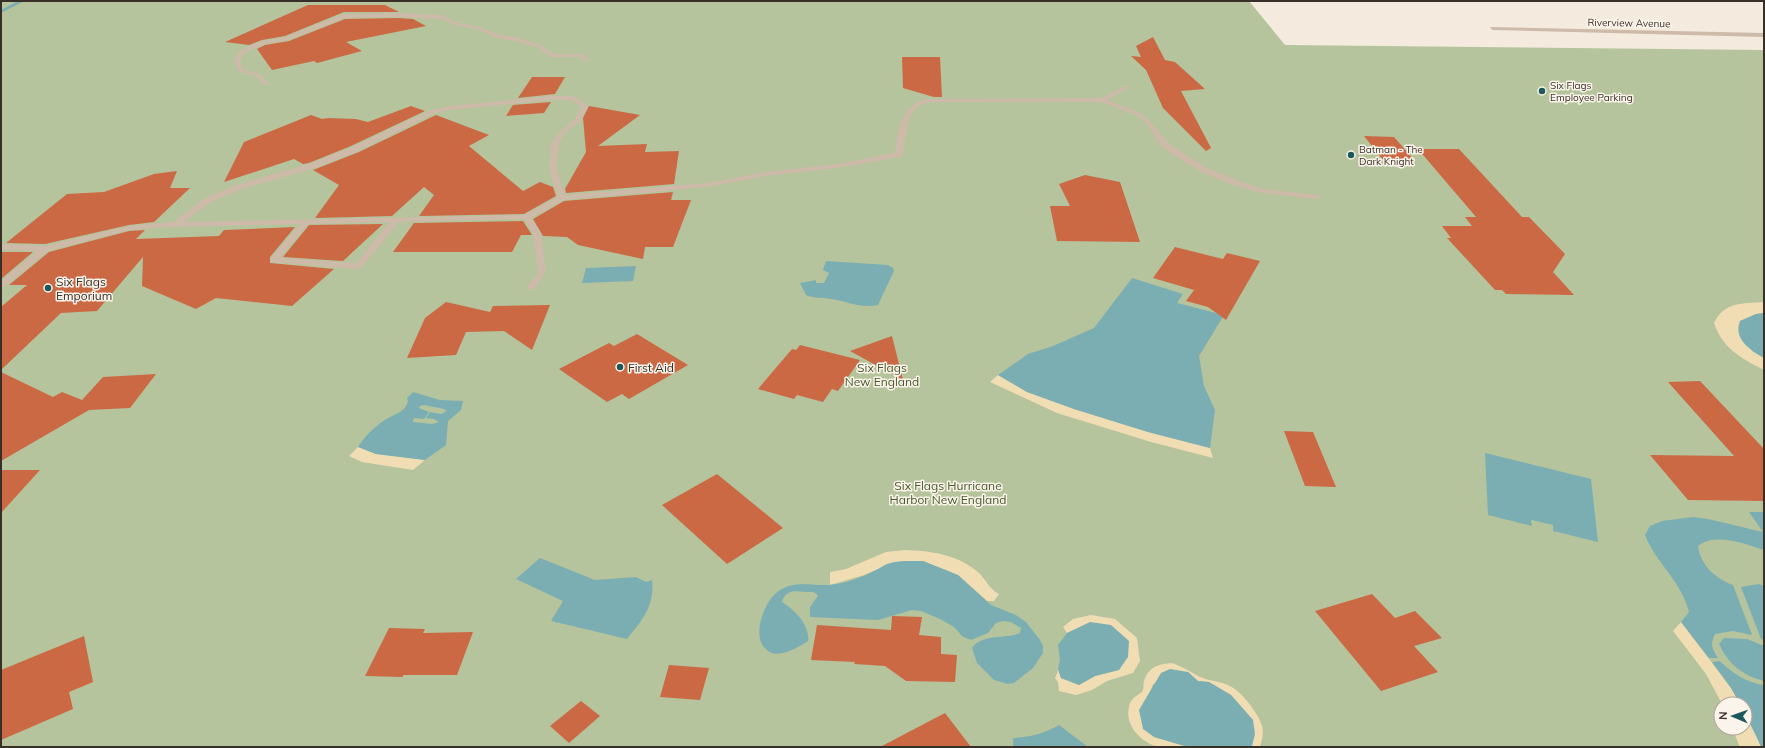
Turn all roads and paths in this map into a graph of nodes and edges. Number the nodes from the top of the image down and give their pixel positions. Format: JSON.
{"nodes":[{"id":1,"x":1493,"y":28,"type":"dead end"},
{"id":2,"x":1764,"y":35,"type":"edge"},
{"id":3,"x":586,"y":60,"type":"dead end"},
{"id":4,"x":266,"y":84,"type":"dead end"},
{"id":5,"x":1127,"y":87,"type":"dead end"},
{"id":6,"x":1102,"y":100,"type":"junction"},
{"id":7,"x":1318,"y":197,"type":"dead end"},
{"id":8,"x":562,"y":198,"type":"junction"},
{"id":9,"x":526,"y":217,"type":"junction"},
{"id":10,"x":396,"y":221,"type":"junction"},
{"id":11,"x":306,"y":222,"type":"junction"},
{"id":12,"x":175,"y":225,"type":"junction"},
{"id":13,"x":1,"y":247,"type":"edge"},
{"id":14,"x":44,"y":249,"type":"junction"},
{"id":15,"x":1,"y":285,"type":"edge"},
{"id":16,"x":531,"y":287,"type":"dead end"}],
"edges":[{"from":1,"to":2,"type":"street","name":"Riverview Avenue"},
{"from":3,"to":4,"type":"street"},
{"from":5,"to":6,"type":"street"},
{"from":6,"to":7,"type":"street"},
{"from":6,"to":8,"type":"street"},
{"from":8,"to":9,"type":"street"},
{"from":8,"to":12,"type":"street"},
{"from":9,"to":10,"type":"street"},
{"from":9,"to":16,"type":"street"},
{"from":10,"to":11,"type":"street"},
{"from":10,"to":11,"type":"street"},
{"from":11,"to":12,"type":"street"},
{"from":12,"to":14,"type":"street"},
{"from":13,"to":14,"type":"street"},
{"from":14,"to":15,"type":"street"}]}
